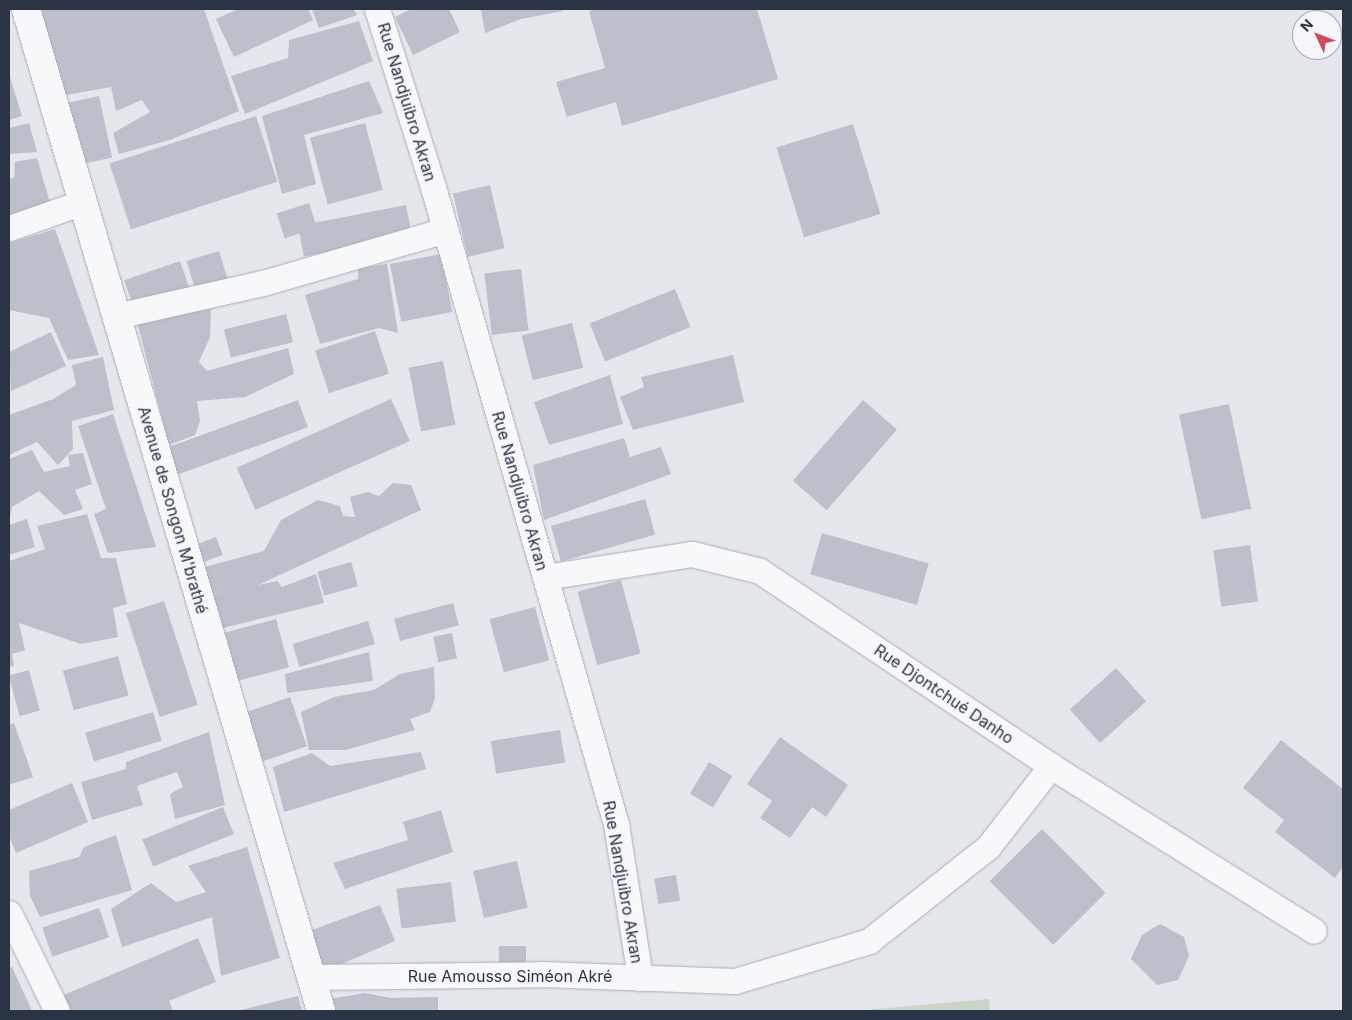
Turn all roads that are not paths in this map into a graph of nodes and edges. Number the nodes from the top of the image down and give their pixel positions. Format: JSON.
{"nodes":[{"id":1,"x":26,"y":9,"type":"edge"},
{"id":2,"x":377,"y":9,"type":"edge"},
{"id":3,"x":84,"y":202,"type":"junction"},
{"id":4,"x":9,"y":228,"type":"edge"},
{"id":5,"x":445,"y":230,"type":"junction"},
{"id":6,"x":116,"y":316,"type":"junction"},
{"id":7,"x":545,"y":577,"type":"junction"},
{"id":8,"x":1051,"y":766,"type":"junction"},
{"id":9,"x":9,"y":912,"type":"edge"},
{"id":10,"x":1314,"y":931,"type":"dead end"},
{"id":11,"x":310,"y":976,"type":"junction"},
{"id":12,"x":640,"y":978,"type":"junction"},
{"id":13,"x":57,"y":1011,"type":"edge"},
{"id":14,"x":321,"y":1011,"type":"edge"}],
"edges":[{"from":1,"to":3,"type":"street","name":"Avenue de Songon M'brathé"},
{"from":2,"to":5,"type":"street","name":"Rue Nandjuibro Akran"},
{"from":3,"to":4,"type":"street"},
{"from":3,"to":6,"type":"street","name":"Avenue de Songon M'brathé"},
{"from":5,"to":6,"type":"street"},
{"from":5,"to":7,"type":"street","name":"Rue Nandjuibro Akran"},
{"from":6,"to":11,"type":"street","name":"Avenue de Songon M'brathé"},
{"from":7,"to":8,"type":"street","name":"Rue Djontchué Danho"},
{"from":7,"to":12,"type":"street","name":"Rue Nandjuibro Akran"},
{"from":8,"to":10,"type":"street","name":"Rue Djontchué Danho"},
{"from":8,"to":12,"type":"street","name":"Rue Amousso Siméon Akré"},
{"from":9,"to":13,"type":"street"},
{"from":11,"to":12,"type":"street","name":"Rue Amousso Siméon Akré"},
{"from":11,"to":14,"type":"street","name":"Avenue de Songon M'brathé"}]}
